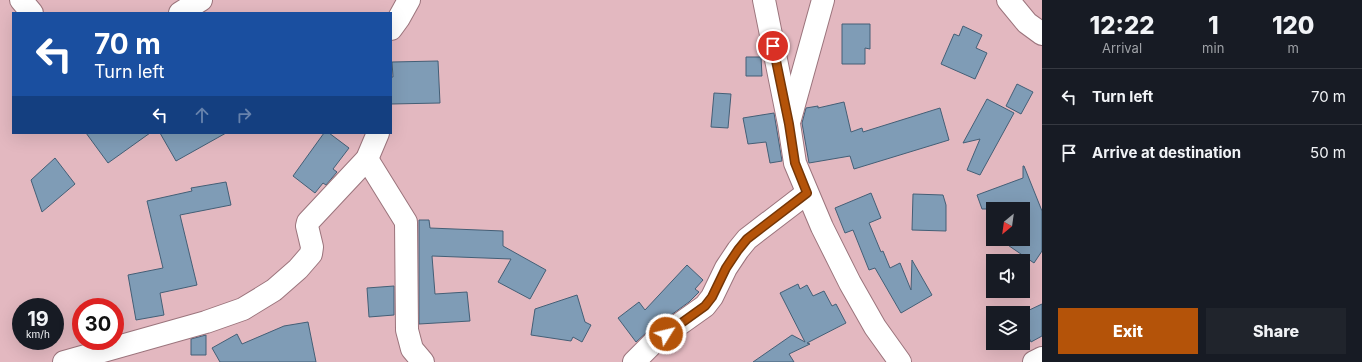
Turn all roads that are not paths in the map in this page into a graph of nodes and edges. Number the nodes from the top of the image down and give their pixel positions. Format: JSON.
{"nodes":[{"id":1,"x":21,"y":0,"type":"edge"},
{"id":2,"x":201,"y":0,"type":"edge"},
{"id":3,"x":409,"y":0,"type":"edge"},
{"id":4,"x":764,"y":0,"type":"edge"},
{"id":5,"x":823,"y":0,"type":"edge"},
{"id":6,"x":1008,"y":0,"type":"edge"},
{"id":7,"x":31,"y":12,"type":"edge"},
{"id":8,"x":182,"y":12,"type":"edge"},
{"id":9,"x":392,"y":28,"type":"edge"},
{"id":10,"x":1042,"y":34,"type":"edge"},
{"id":11,"x":789,"y":124,"type":"junction"},
{"id":12,"x":378,"y":134,"type":"edge"},
{"id":13,"x":367,"y":160,"type":"junction"},
{"id":14,"x":807,"y":193,"type":"junction"},
{"id":15,"x":1042,"y":358,"type":"edge"},
{"id":16,"x":64,"y":362,"type":"edge"},
{"id":17,"x":423,"y":362,"type":"edge"},
{"id":18,"x":634,"y":362,"type":"edge"},
{"id":19,"x":900,"y":362,"type":"edge"},
{"id":20,"x":1034,"y":362,"type":"edge"}],
"edges":[{"from":1,"to":7,"type":"street"},
{"from":2,"to":8,"type":"street"},
{"from":3,"to":9,"type":"street"},
{"from":4,"to":11,"type":"street"},
{"from":5,"to":11,"type":"street"},
{"from":6,"to":10,"type":"street"},
{"from":11,"to":14,"type":"street"},
{"from":12,"to":13,"type":"street"},
{"from":13,"to":16,"type":"street"},
{"from":13,"to":17,"type":"street"},
{"from":14,"to":18,"type":"street"},
{"from":14,"to":19,"type":"street"},
{"from":15,"to":20,"type":"street"}]}
